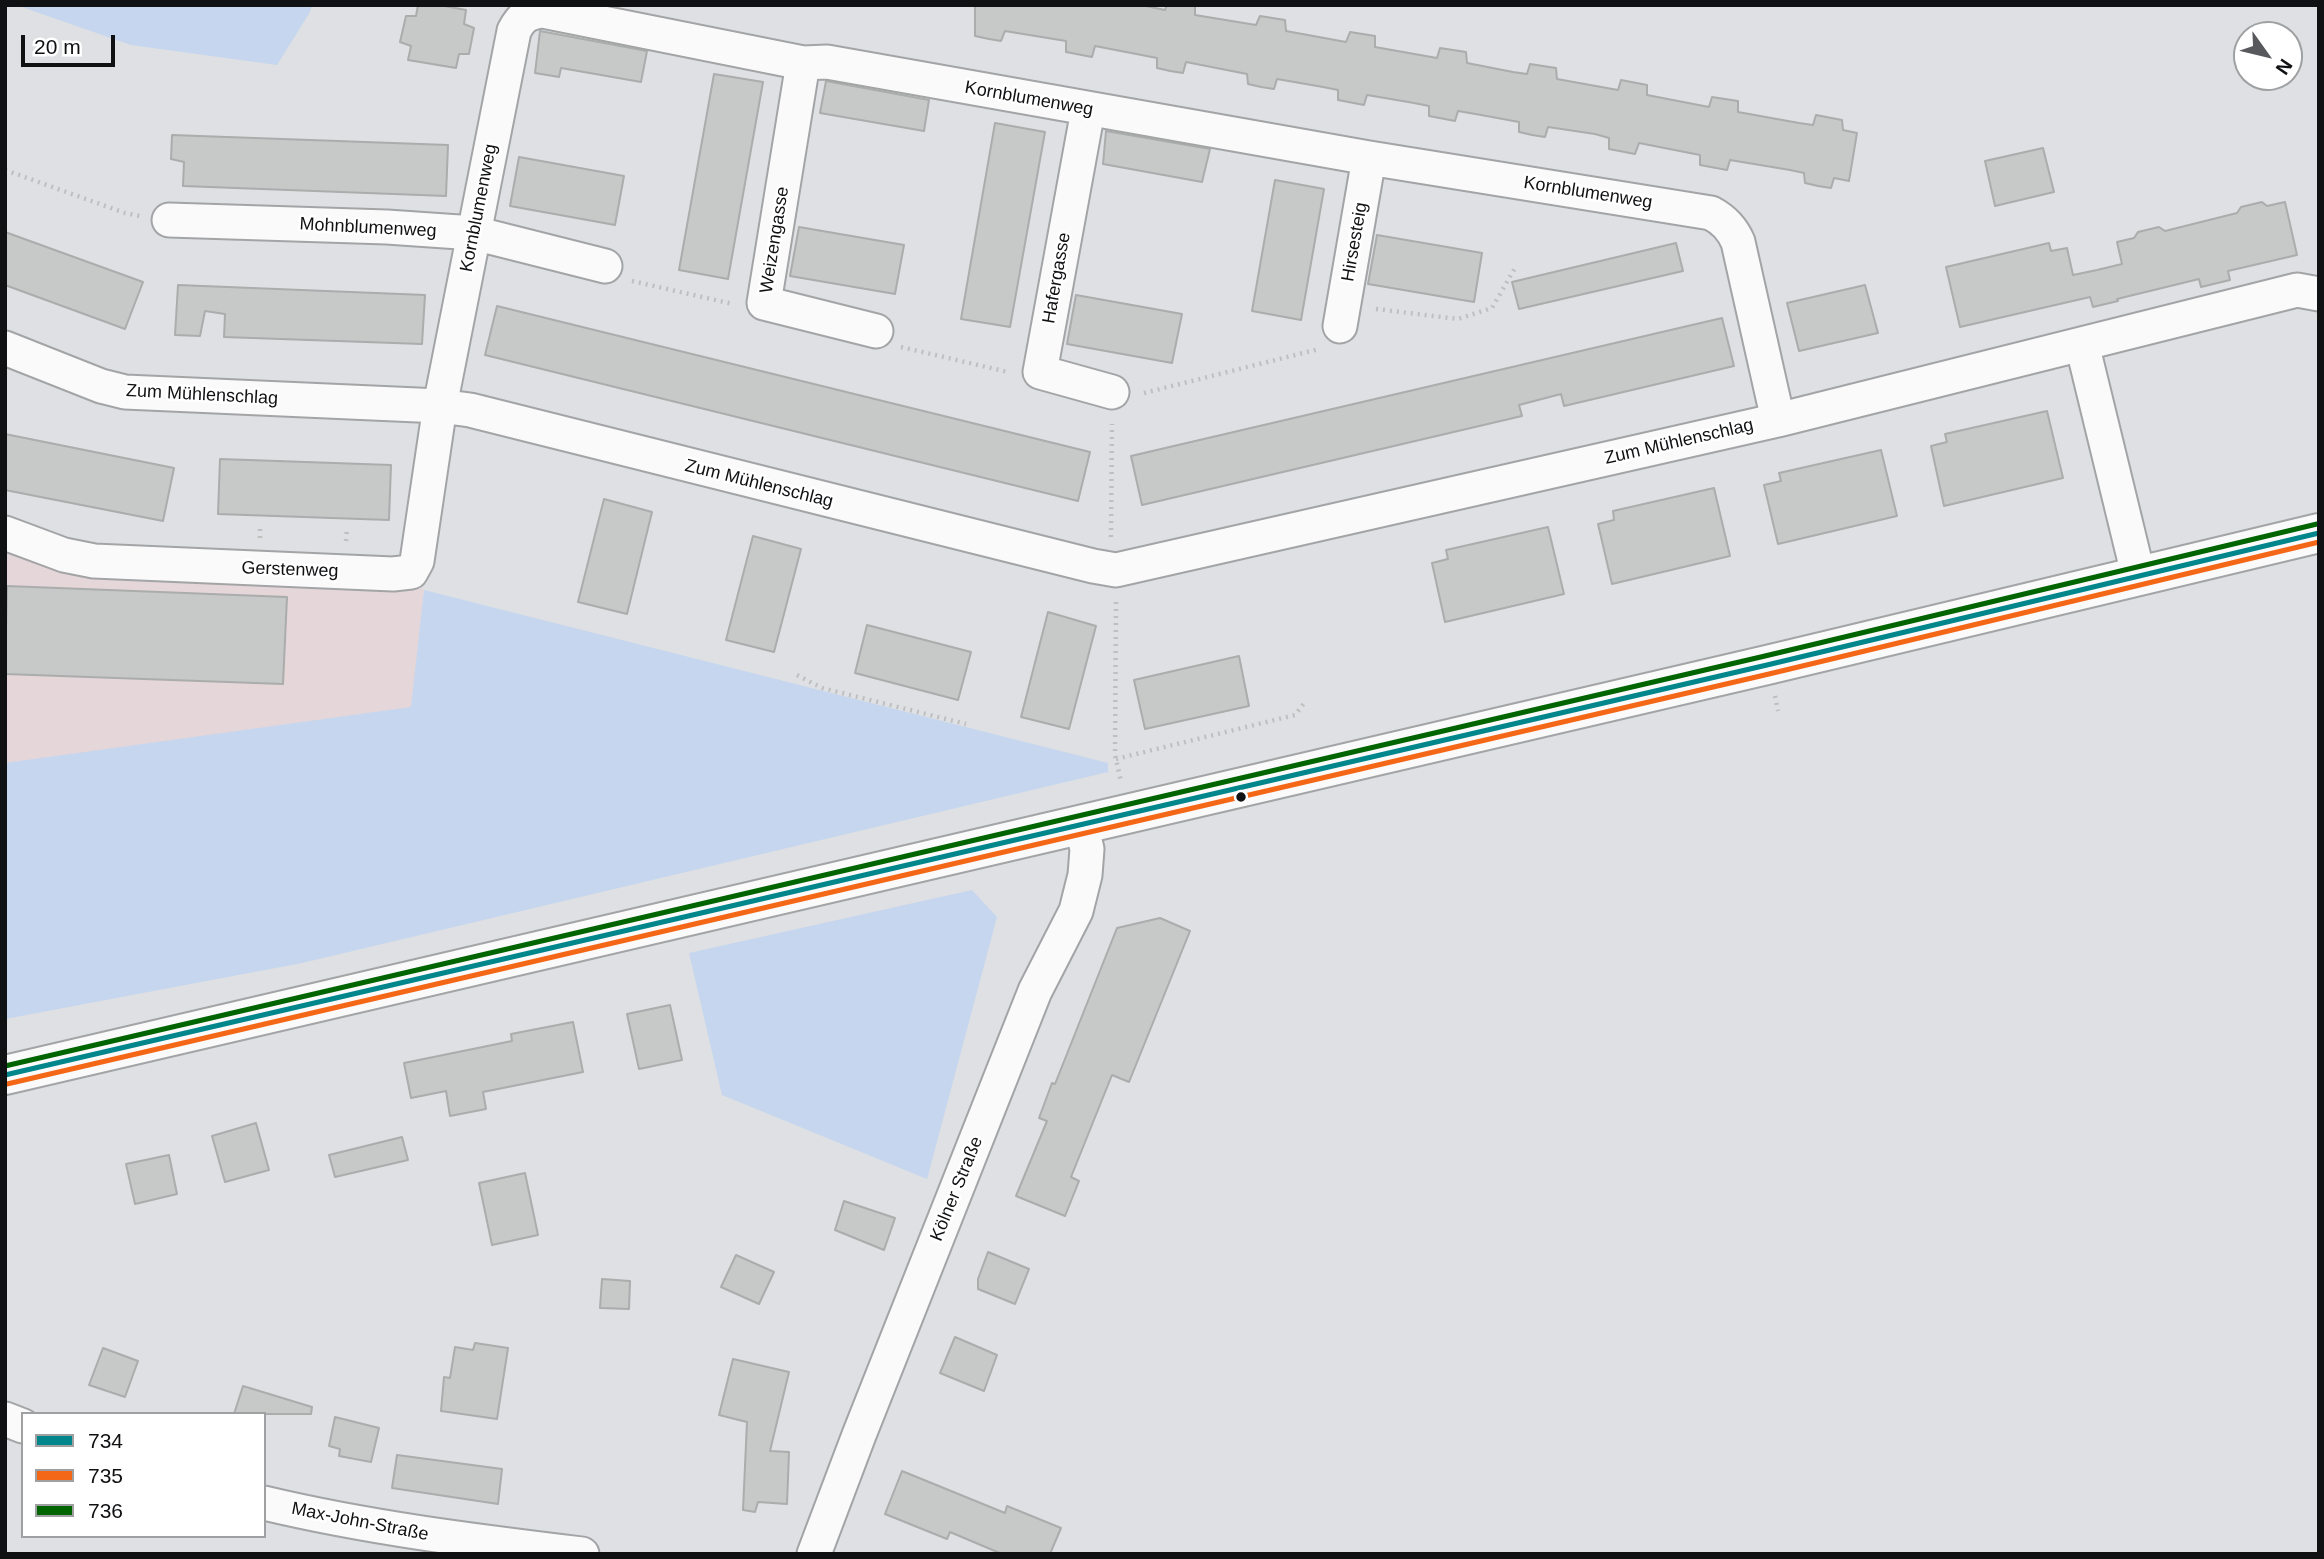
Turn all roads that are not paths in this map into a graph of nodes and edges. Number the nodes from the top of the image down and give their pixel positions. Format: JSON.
{"nodes":[{"id":1,"x":803,"y":63,"type":"junction"},
{"id":2,"x":1088,"y":110,"type":"junction"},
{"id":3,"x":1369,"y":158,"type":"junction"},
{"id":4,"x":169,"y":220,"type":"road end"},
{"id":5,"x":474,"y":233,"type":"junction"},
{"id":6,"x":605,"y":266,"type":"road end"},
{"id":7,"x":2319,"y":294,"type":"edge"},
{"id":8,"x":1342,"y":316,"type":"road end"},
{"id":9,"x":876,"y":331,"type":"road end"},
{"id":10,"x":2082,"y":344,"type":"junction"},
{"id":11,"x":5,"y":348,"type":"edge"},
{"id":12,"x":1112,"y":392,"type":"road end"},
{"id":13,"x":440,"y":406,"type":"junction"},
{"id":14,"x":1778,"y":420,"type":"junction"},
{"id":15,"x":5,"y":533,"type":"edge"},
{"id":16,"x":2319,"y":533,"type":"edge"},
{"id":17,"x":2138,"y":574,"type":"junction"},
{"id":18,"x":1081,"y":824,"type":"junction"},
{"id":19,"x":5,"y":1075,"type":"edge"},
{"id":20,"x":266,"y":1503,"type":"edge"},
{"id":21,"x":582,"y":1554,"type":"edge"},
{"id":22,"x":814,"y":1554,"type":"edge"}],
"edges":[{"from":1,"to":2,"type":"street","name":"Kornblumenweg"},
{"from":1,"to":5,"type":"street","name":"Kornblumenweg"},
{"from":1,"to":9,"type":"street","name":"Weizengasse"},
{"from":2,"to":3,"type":"street","name":"Kornblumenweg"},
{"from":2,"to":12,"type":"street","name":"Hafergasse"},
{"from":3,"to":8,"type":"street","name":"Hirsesteig"},
{"from":3,"to":14,"type":"street","name":"Kornblumenweg"},
{"from":4,"to":5,"type":"street","name":"Mohnblumenweg"},
{"from":5,"to":6,"type":"street","name":"Mohnblumenweg"},
{"from":5,"to":13,"type":"street","name":"Kornblumenweg"},
{"from":7,"to":10,"type":"street","name":"Zum Mühlenschlag"},
{"from":10,"to":14,"type":"street","name":"Zum Mühlenschlag"},
{"from":10,"to":17,"type":"street"},
{"from":11,"to":13,"type":"street","name":"Zum Mühlenschlag"},
{"from":13,"to":14,"type":"street","name":"Zum Mühlenschlag"},
{"from":13,"to":15,"type":"street","name":"Gerstenweg"},
{"from":16,"to":17,"type":"street"},
{"from":17,"to":18,"type":"street"},
{"from":18,"to":19,"type":"street"},
{"from":18,"to":22,"type":"street","name":"Kölner Straße"},
{"from":20,"to":21,"type":"street","name":"Max-John-Straße"}]}
